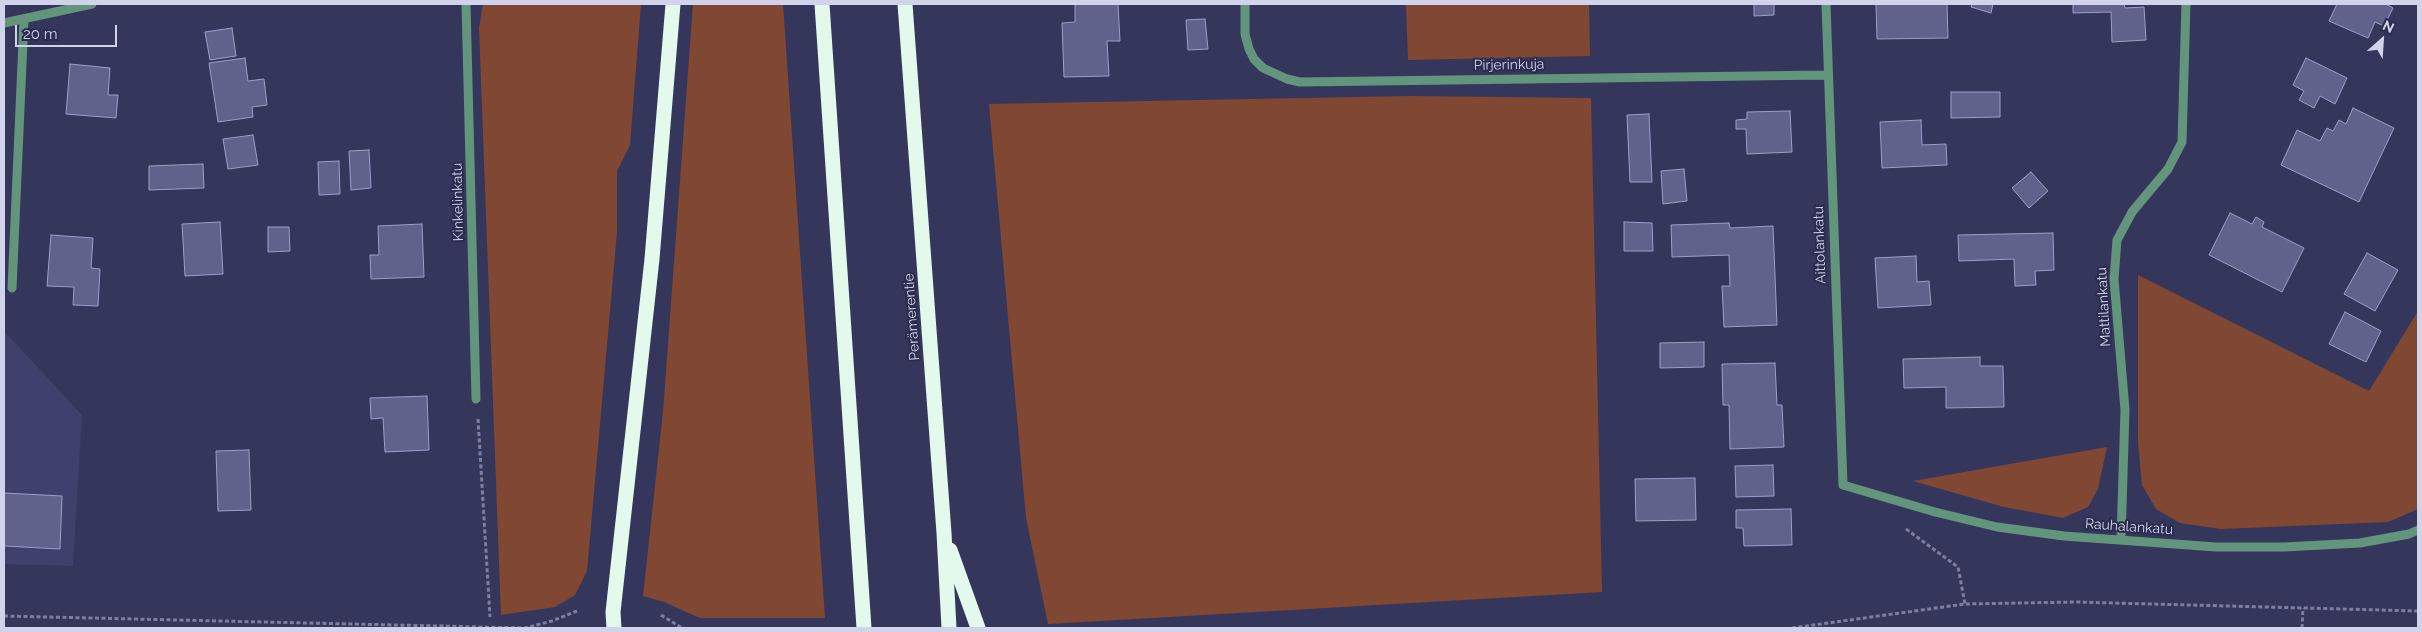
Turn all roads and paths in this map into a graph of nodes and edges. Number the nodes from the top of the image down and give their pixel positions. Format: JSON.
{"nodes":[{"id":1,"x":92,"y":4,"type":"edge"},
{"id":2,"x":466,"y":4,"type":"edge"},
{"id":3,"x":673,"y":4,"type":"edge"},
{"id":4,"x":822,"y":4,"type":"edge"},
{"id":5,"x":905,"y":4,"type":"edge"},
{"id":6,"x":1244,"y":4,"type":"edge"},
{"id":7,"x":1826,"y":4,"type":"edge"},
{"id":8,"x":2186,"y":4,"type":"edge"},
{"id":9,"x":24,"y":19,"type":"junction"},
{"id":10,"x":4,"y":23,"type":"edge"},
{"id":11,"x":1827,"y":76,"type":"junction"},
{"id":12,"x":12,"y":288,"type":"dead end"},
{"id":13,"x":476,"y":399,"type":"joint"},
{"id":14,"x":1843,"y":485,"type":"joint"},
{"id":15,"x":1899,"y":524,"type":"dead end"},
{"id":16,"x":2418,"y":530,"type":"edge"},
{"id":17,"x":944,"y":533,"type":"junction"},
{"id":18,"x":2121,"y":539,"type":"junction"},
{"id":19,"x":1966,"y":604,"type":"junction"},
{"id":20,"x":2303,"y":608,"type":"junction"},
{"id":21,"x":577,"y":611,"type":"dead end"},
{"id":22,"x":2418,"y":611,"type":"edge"},
{"id":23,"x":661,"y":615,"type":"dead end"},
{"id":24,"x":4,"y":616,"type":"edge"},
{"id":25,"x":490,"y":617,"type":"dead end"},
{"id":26,"x":614,"y":628,"type":"edge"},
{"id":27,"x":682,"y":628,"type":"edge"},
{"id":28,"x":864,"y":628,"type":"edge"},
{"id":29,"x":949,"y":628,"type":"edge"},
{"id":30,"x":978,"y":628,"type":"edge"},
{"id":31,"x":1792,"y":628,"type":"edge"},
{"id":32,"x":2302,"y":628,"type":"edge"}],
"edges":[{"from":1,"to":9,"type":"street"},
{"from":2,"to":13,"type":"street","name":"Kinkelinkatu"},
{"from":3,"to":26,"type":"highway"},
{"from":4,"to":28,"type":"highway"},
{"from":5,"to":17,"type":"highway","name":"Perämerentie"},
{"from":6,"to":11,"type":"street","name":"Pirjerinkuja"},
{"from":7,"to":11,"type":"street","name":"Aittolankatu"},
{"from":8,"to":18,"type":"street","name":"Mattilankatu"},
{"from":9,"to":10,"type":"street"},
{"from":9,"to":12,"type":"street"},
{"from":11,"to":14,"type":"street","name":"Aittolankatu"},
{"from":13,"to":25,"type":"path"},
{"from":14,"to":18,"type":"street","name":"Rauhalankatu"},
{"from":15,"to":19,"type":"path"},
{"from":16,"to":18,"type":"street","name":"Rauhalankatu"},
{"from":17,"to":29,"type":"highway","name":"Perämerentie"},
{"from":17,"to":30,"type":"highway"},
{"from":19,"to":20,"type":"path"},
{"from":19,"to":31,"type":"path"},
{"from":20,"to":22,"type":"path"},
{"from":20,"to":32,"type":"path"},
{"from":21,"to":24,"type":"path"},
{"from":23,"to":27,"type":"path"}]}
